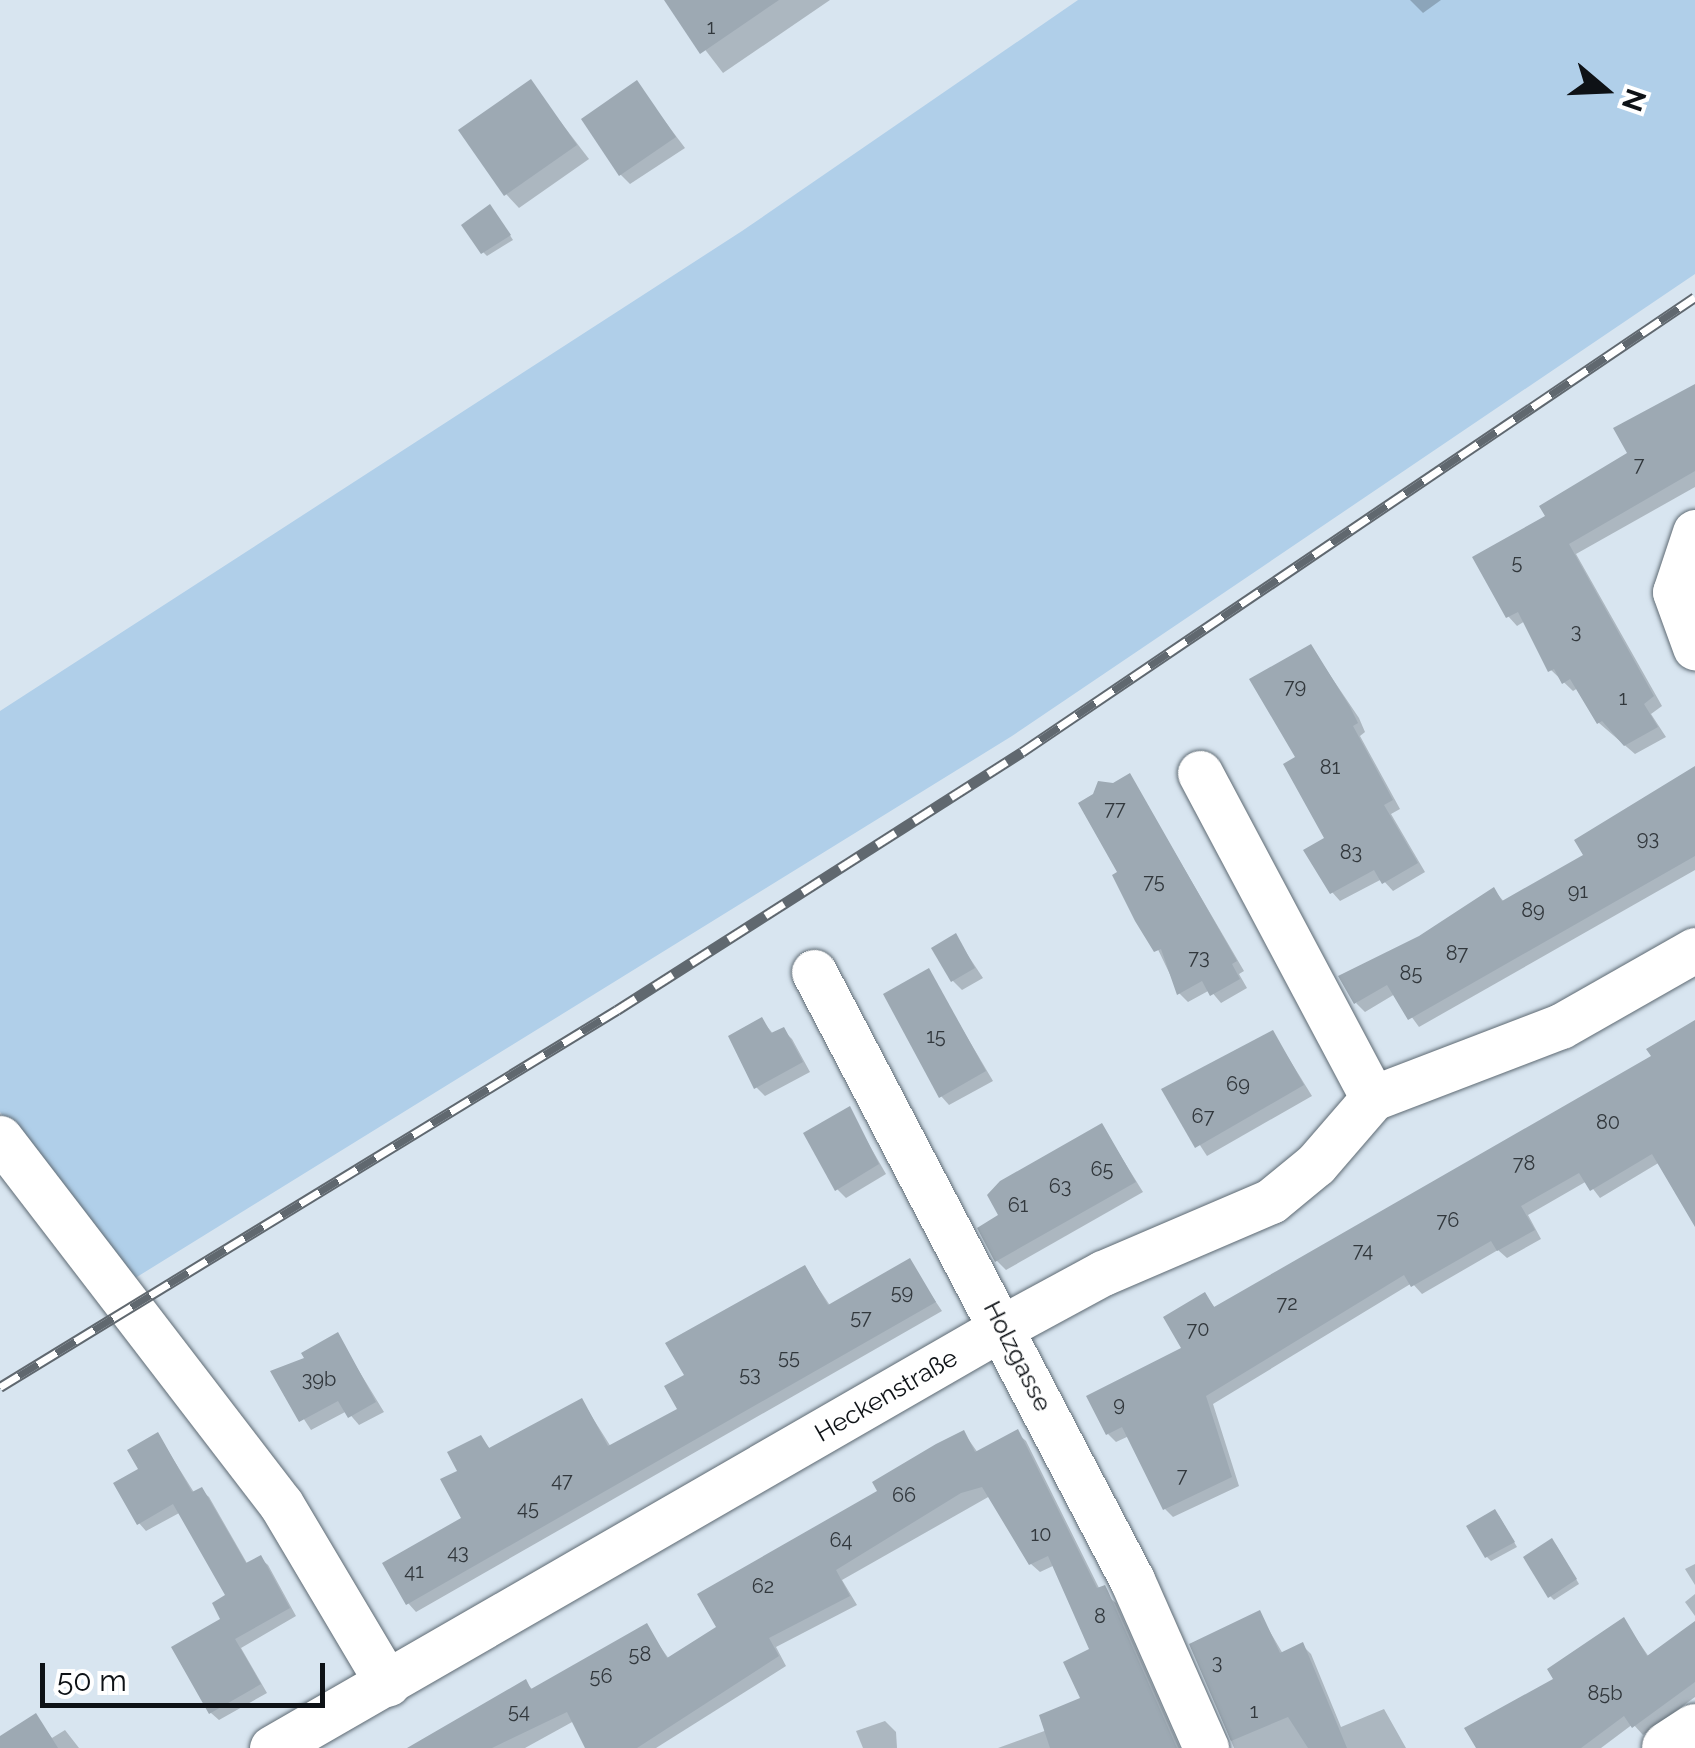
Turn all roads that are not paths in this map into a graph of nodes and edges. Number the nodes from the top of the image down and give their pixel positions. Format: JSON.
{"nodes":[{"id":1,"x":1695,"y":532,"type":"edge"},
{"id":2,"x":1695,"y":646,"type":"edge"},
{"id":3,"x":1200,"y":773,"type":"dead end"},
{"id":4,"x":1695,"y":950,"type":"edge"},
{"id":5,"x":814,"y":972,"type":"dead end"},
{"id":6,"x":1373,"y":1098,"type":"junction"},
{"id":7,"x":0,"y":1138,"type":"edge"},
{"id":8,"x":1004,"y":1327,"type":"junction"},
{"id":9,"x":388,"y":1684,"type":"junction"},
{"id":10,"x":1695,"y":1731,"type":"edge"},
{"id":11,"x":272,"y":1748,"type":"edge"},
{"id":12,"x":1206,"y":1748,"type":"edge"},
{"id":13,"x":1670,"y":1748,"type":"edge"}],
"edges":[{"from":1,"to":2,"type":"street"},
{"from":3,"to":6,"type":"street"},
{"from":4,"to":6,"type":"street","name":"Heckenstraße"},
{"from":5,"to":8,"type":"street","name":"Holzgasse"},
{"from":6,"to":8,"type":"street","name":"Heckenstraße"},
{"from":7,"to":9,"type":"street"},
{"from":8,"to":9,"type":"street","name":"Heckenstraße"},
{"from":8,"to":12,"type":"street","name":"Holzgasse"},
{"from":9,"to":11,"type":"street","name":"Heckenstraße"},
{"from":10,"to":13,"type":"street"}]}
